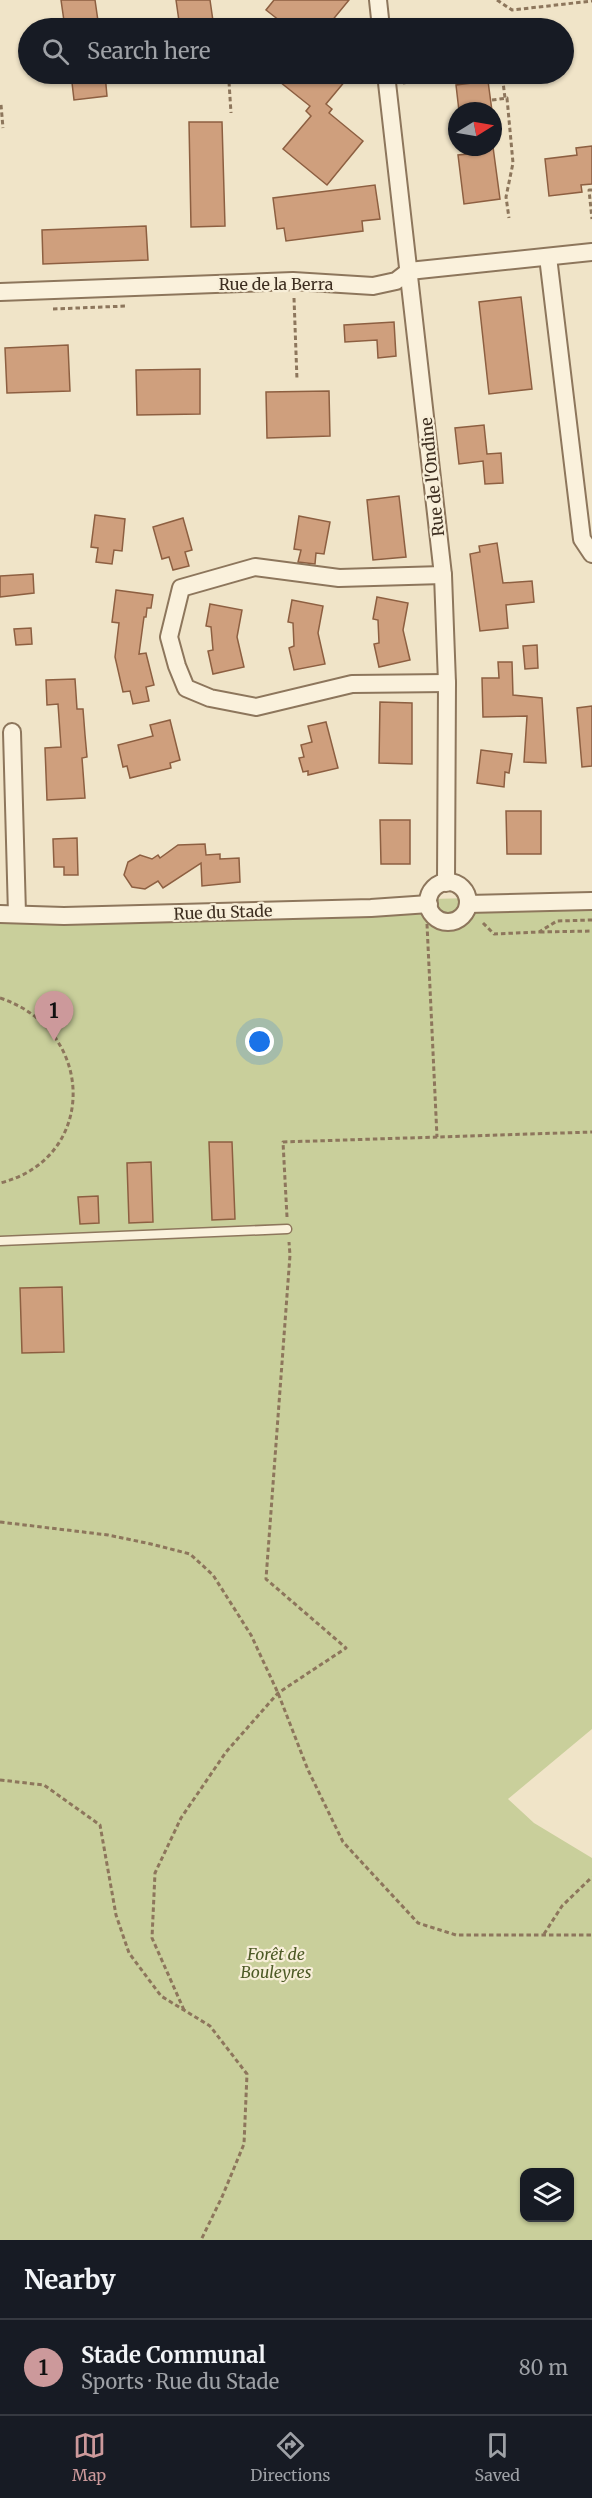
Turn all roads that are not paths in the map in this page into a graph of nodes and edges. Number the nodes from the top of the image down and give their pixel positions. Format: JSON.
{"nodes":[{"id":1,"x":378,"y":0,"type":"edge"},
{"id":2,"x":380,"y":18,"type":"edge"},
{"id":3,"x":393,"y":84,"type":"edge"},
{"id":4,"x":592,"y":252,"type":"edge"},
{"id":5,"x":548,"y":257,"type":"junction"},
{"id":6,"x":409,"y":271,"type":"junction"},
{"id":7,"x":0,"y":292,"type":"edge"},
{"id":8,"x":592,"y":554,"type":"edge"},
{"id":9,"x":443,"y":575,"type":"junction"},
{"id":10,"x":447,"y":682,"type":"junction"},
{"id":11,"x":12,"y":732,"type":"dead end"},
{"id":12,"x":446,"y":883,"type":"junction"},
{"id":13,"x":592,"y":901,"type":"edge"},
{"id":14,"x":429,"y":904,"type":"junction"},
{"id":15,"x":468,"y":904,"type":"junction"},
{"id":16,"x":8,"y":914,"type":"edge"},
{"id":17,"x":287,"y":1229,"type":"road end"},
{"id":18,"x":0,"y":1241,"type":"edge"}],
"edges":[{"from":1,"to":2,"type":"street"},
{"from":3,"to":6,"type":"street","name":"Rue de l'Ondine"},
{"from":4,"to":5,"type":"street","name":"Rue de la Berra"},
{"from":5,"to":6,"type":"street","name":"Rue de la Berra"},
{"from":5,"to":8,"type":"street"},
{"from":6,"to":7,"type":"street","name":"Rue de la Berra"},
{"from":6,"to":9,"type":"street","name":"Rue de l'Ondine"},
{"from":9,"to":10,"type":"street","name":"Rue de l'Ondine"},
{"from":9,"to":10,"type":"street"},
{"from":10,"to":12,"type":"street","name":"Rue de l'Ondine"},
{"from":11,"to":16,"type":"street","name":"Rue du Stade"},
{"from":12,"to":14,"type":"street"},
{"from":12,"to":15,"type":"street"},
{"from":13,"to":15,"type":"street"},
{"from":14,"to":15,"type":"street"},
{"from":14,"to":16,"type":"street","name":"Rue du Stade"},
{"from":17,"to":18,"type":"lane"}]}
